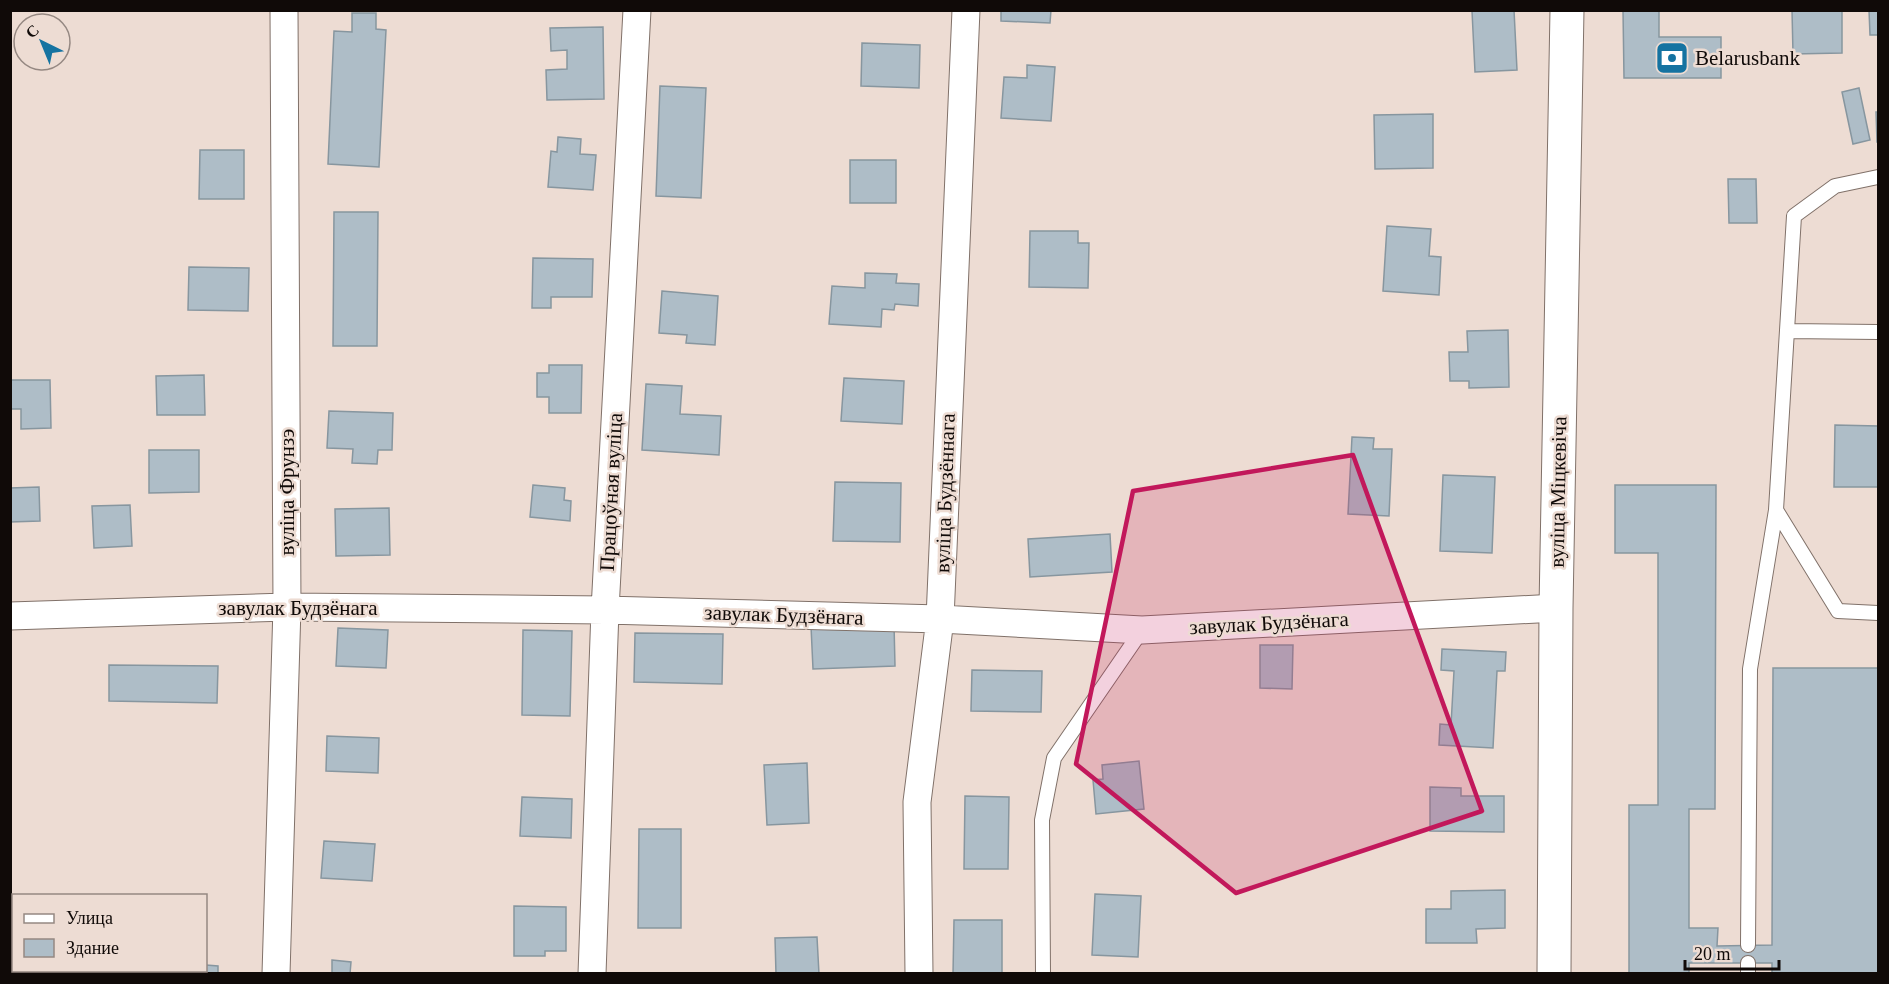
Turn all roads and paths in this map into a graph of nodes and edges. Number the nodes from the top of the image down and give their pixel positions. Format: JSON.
{"nodes":[{"id":1,"x":284,"y":10,"type":"edge"},
{"id":2,"x":637,"y":10,"type":"edge"},
{"id":3,"x":966,"y":10,"type":"edge"},
{"id":4,"x":1567,"y":10,"type":"edge"},
{"id":5,"x":1878,"y":177,"type":"edge"},
{"id":6,"x":1787,"y":331,"type":"junction"},
{"id":7,"x":1878,"y":332,"type":"edge"},
{"id":8,"x":1776,"y":510,"type":"junction"},
{"id":9,"x":287,"y":606,"type":"junction"},
{"id":10,"x":1556,"y":608,"type":"junction"},
{"id":11,"x":605,"y":610,"type":"junction"},
{"id":12,"x":1878,"y":613,"type":"edge"},
{"id":13,"x":10,"y":616,"type":"edge"},
{"id":14,"x":940,"y":619,"type":"junction"},
{"id":15,"x":1142,"y":630,"type":"junction"},
{"id":16,"x":1748,"y":945,"type":"dead end"},
{"id":17,"x":276,"y":974,"type":"edge"},
{"id":18,"x":592,"y":974,"type":"edge"},
{"id":19,"x":919,"y":974,"type":"edge"},
{"id":20,"x":1043,"y":974,"type":"edge"},
{"id":21,"x":1554,"y":974,"type":"edge"}],
"edges":[{"from":1,"to":9,"type":"street","name":"вуліца Фрунзэ"},
{"from":2,"to":11,"type":"street","name":"Працоўная вуліца"},
{"from":3,"to":14,"type":"street","name":"вуліца Будзённага"},
{"from":4,"to":10,"type":"street","name":"вуліца Міцкевіча"},
{"from":5,"to":6,"type":"lane"},
{"from":6,"to":7,"type":"lane"},
{"from":6,"to":8,"type":"lane"},
{"from":8,"to":12,"type":"lane"},
{"from":8,"to":16,"type":"lane"},
{"from":9,"to":11,"type":"street","name":"завулак Будзёнага"},
{"from":9,"to":13,"type":"street","name":"завулак Будзёнага"},
{"from":9,"to":17,"type":"street","name":"вуліца Фрунзэ"},
{"from":10,"to":15,"type":"street","name":"завулак Будзёнага"},
{"from":10,"to":21,"type":"street","name":"вуліца Міцкевіча"},
{"from":11,"to":14,"type":"street","name":"завулак Будзёнага"},
{"from":11,"to":18,"type":"street","name":"Працоўная вуліца"},
{"from":14,"to":15,"type":"street","name":"завулак Будзёнага"},
{"from":14,"to":19,"type":"street","name":"вуліца Будзённага"},
{"from":15,"to":20,"type":"lane"}]}
